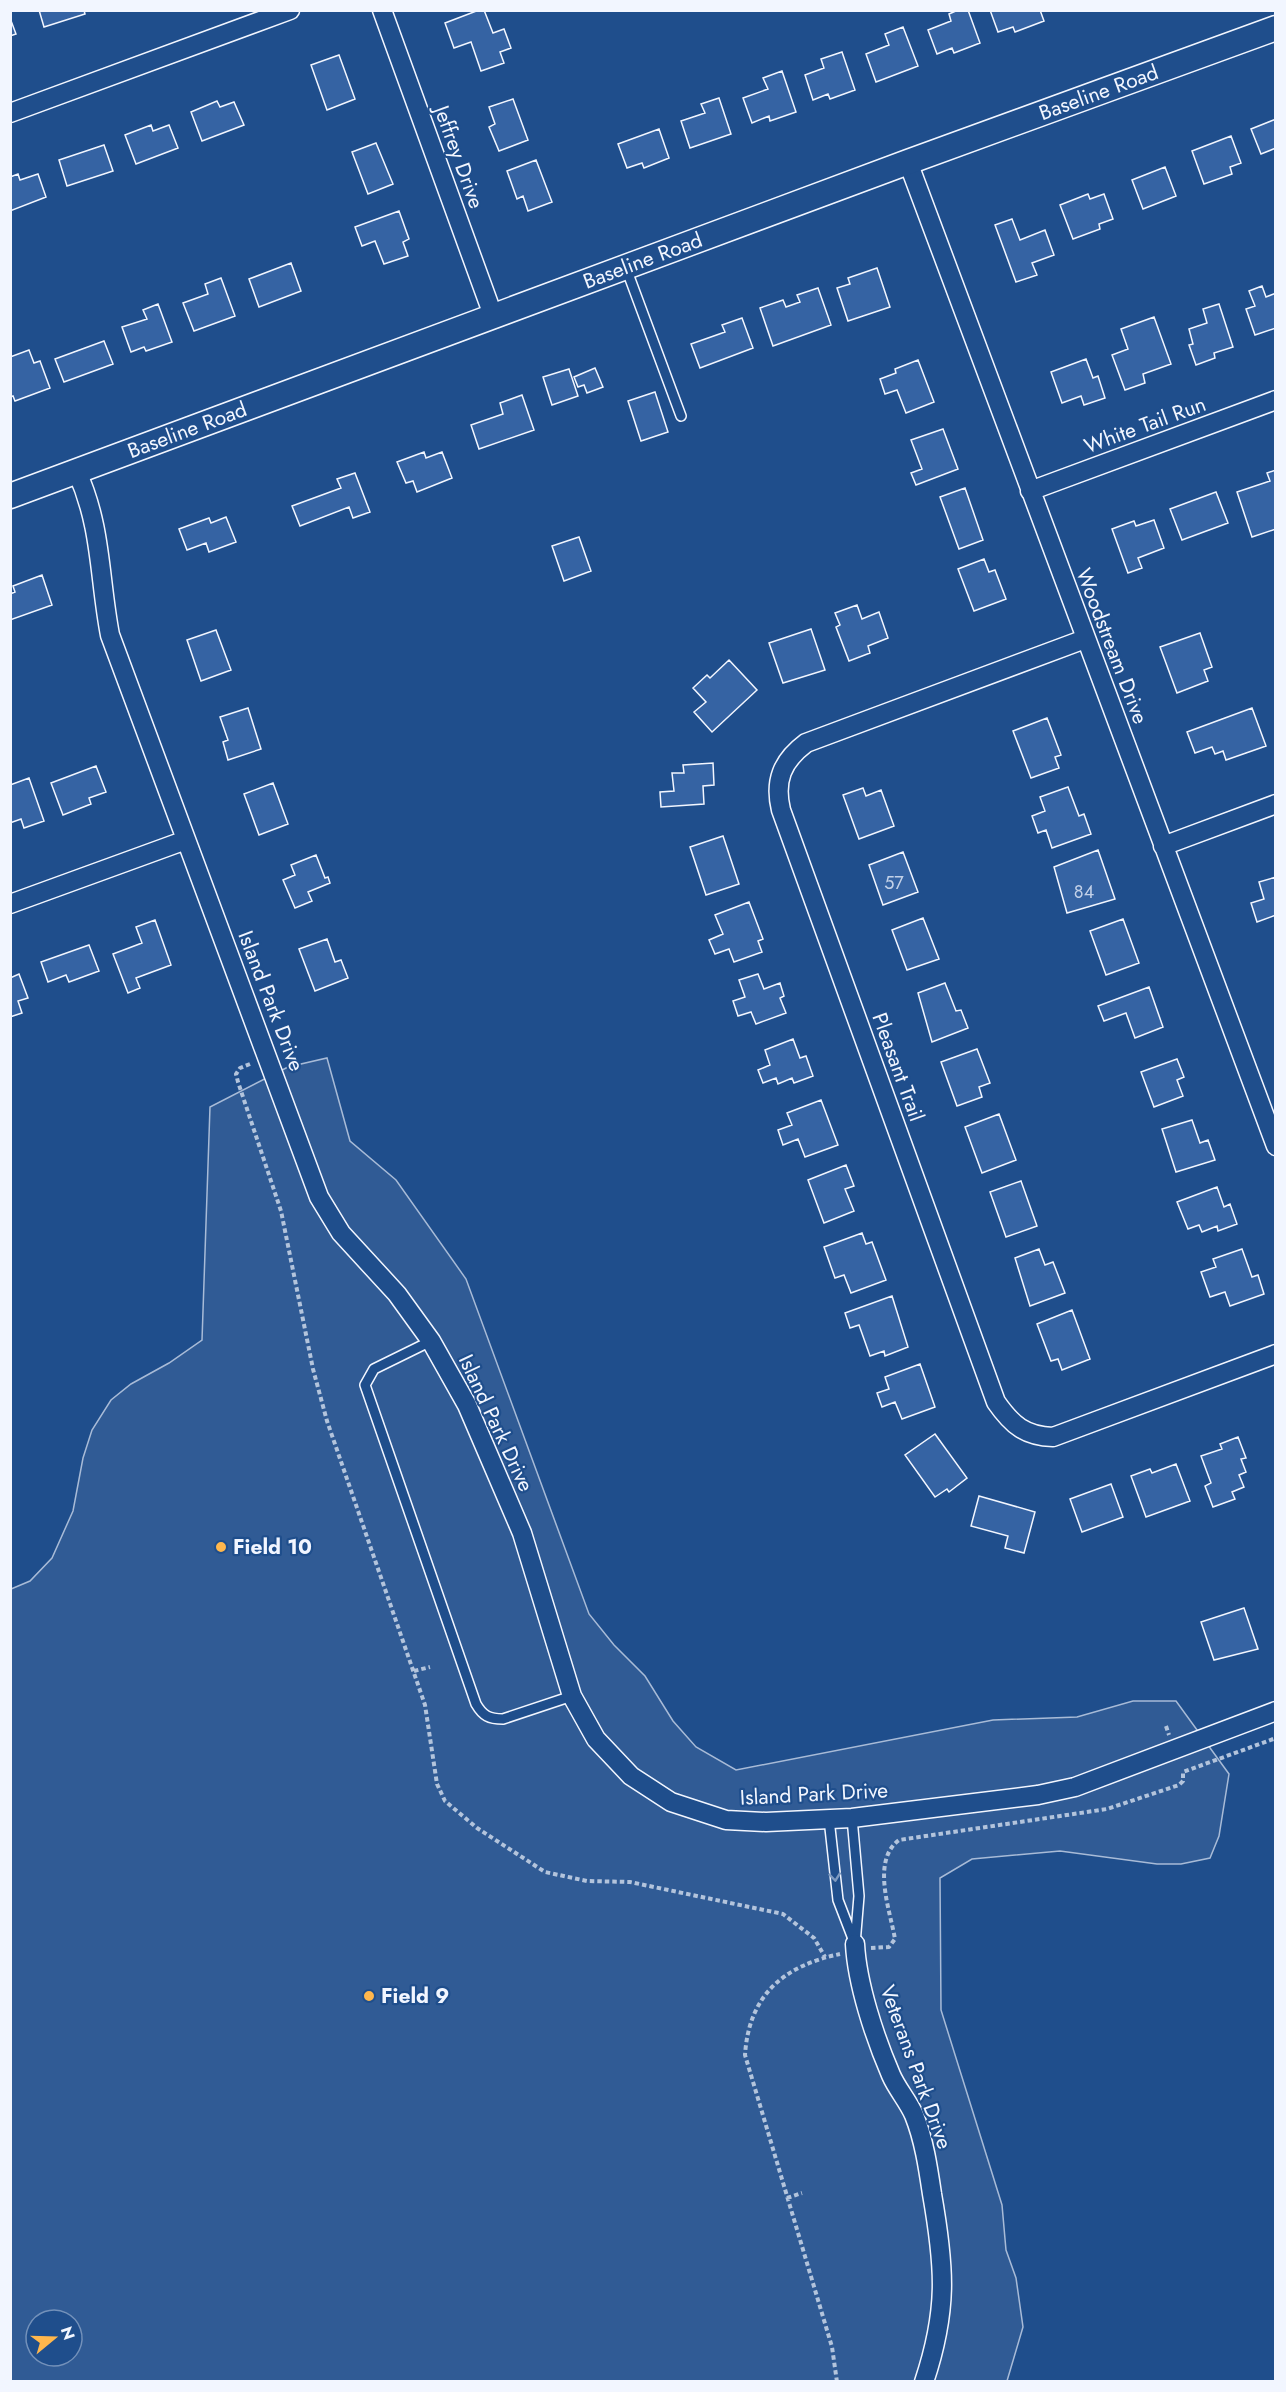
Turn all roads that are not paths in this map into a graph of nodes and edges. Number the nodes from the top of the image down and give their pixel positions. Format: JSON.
{"nodes":[{"id":1,"x":290,"y":10,"type":"edge"},
{"id":2,"x":382,"y":10,"type":"edge"},
{"id":3,"x":1275,"y":28,"type":"edge"},
{"id":4,"x":10,"y":113,"type":"edge"},
{"id":5,"x":908,"y":162,"type":"junction"},
{"id":6,"x":626,"y":268,"type":"junction"},
{"id":7,"x":494,"y":318,"type":"junction"},
{"id":8,"x":1275,"y":400,"type":"edge"},
{"id":9,"x":681,"y":416,"type":"dead end"},
{"id":10,"x":77,"y":472,"type":"junction"},
{"id":11,"x":1030,"y":491,"type":"junction"},
{"id":12,"x":10,"y":496,"type":"edge"},
{"id":13,"x":1085,"y":639,"type":"junction"},
{"id":14,"x":1275,"y":804,"type":"edge"},
{"id":15,"x":186,"y":840,"type":"junction"},
{"id":16,"x":1163,"y":846,"type":"junction"},
{"id":17,"x":10,"y":904,"type":"edge"},
{"id":18,"x":1275,"y":1146,"type":"edge"},
{"id":19,"x":431,"y":1341,"type":"junction"},
{"id":20,"x":1275,"y":1354,"type":"edge"},
{"id":21,"x":572,"y":1696,"type":"junction"},
{"id":22,"x":1275,"y":1711,"type":"edge"},
{"id":23,"x":829,"y":1818,"type":"junction"},
{"id":24,"x":852,"y":1818,"type":"junction"},
{"id":25,"x":855,"y":1948,"type":"junction"},
{"id":26,"x":924,"y":2382,"type":"edge"}],
"edges":[{"from":1,"to":4,"type":"street"},
{"from":2,"to":7,"type":"street","name":"Jeffrey Drive"},
{"from":3,"to":5,"type":"street","name":"Baseline Road"},
{"from":5,"to":6,"type":"street","name":"Baseline Road"},
{"from":5,"to":11,"type":"street","name":"Woodstream Drive"},
{"from":6,"to":7,"type":"street","name":"Baseline Road"},
{"from":6,"to":9,"type":"lane"},
{"from":7,"to":10,"type":"street","name":"Baseline Road"},
{"from":8,"to":11,"type":"street","name":"White Tail Run"},
{"from":10,"to":12,"type":"street","name":"Baseline Road"},
{"from":10,"to":15,"type":"street","name":"Island Park Drive"},
{"from":11,"to":13,"type":"street","name":"Woodstream Drive"},
{"from":13,"to":16,"type":"street","name":"Woodstream Drive"},
{"from":13,"to":20,"type":"street","name":"Pleasant Trail"},
{"from":14,"to":16,"type":"street"},
{"from":15,"to":17,"type":"street"},
{"from":15,"to":19,"type":"street","name":"Island Park Drive"},
{"from":16,"to":18,"type":"street","name":"Woodstream Drive"},
{"from":19,"to":21,"type":"street","name":"Island Park Drive"},
{"from":19,"to":21,"type":"lane"},
{"from":21,"to":23,"type":"street","name":"Island Park Drive"},
{"from":22,"to":24,"type":"street","name":"Island Park Drive"},
{"from":23,"to":24,"type":"street","name":"Island Park Drive"},
{"from":23,"to":25,"type":"lane","name":"Veterans Park Drive","one_way":true},
{"from":24,"to":25,"type":"lane","name":"Veterans Park Drive"},
{"from":25,"to":26,"type":"street","name":"Veterans Park Drive"}]}
